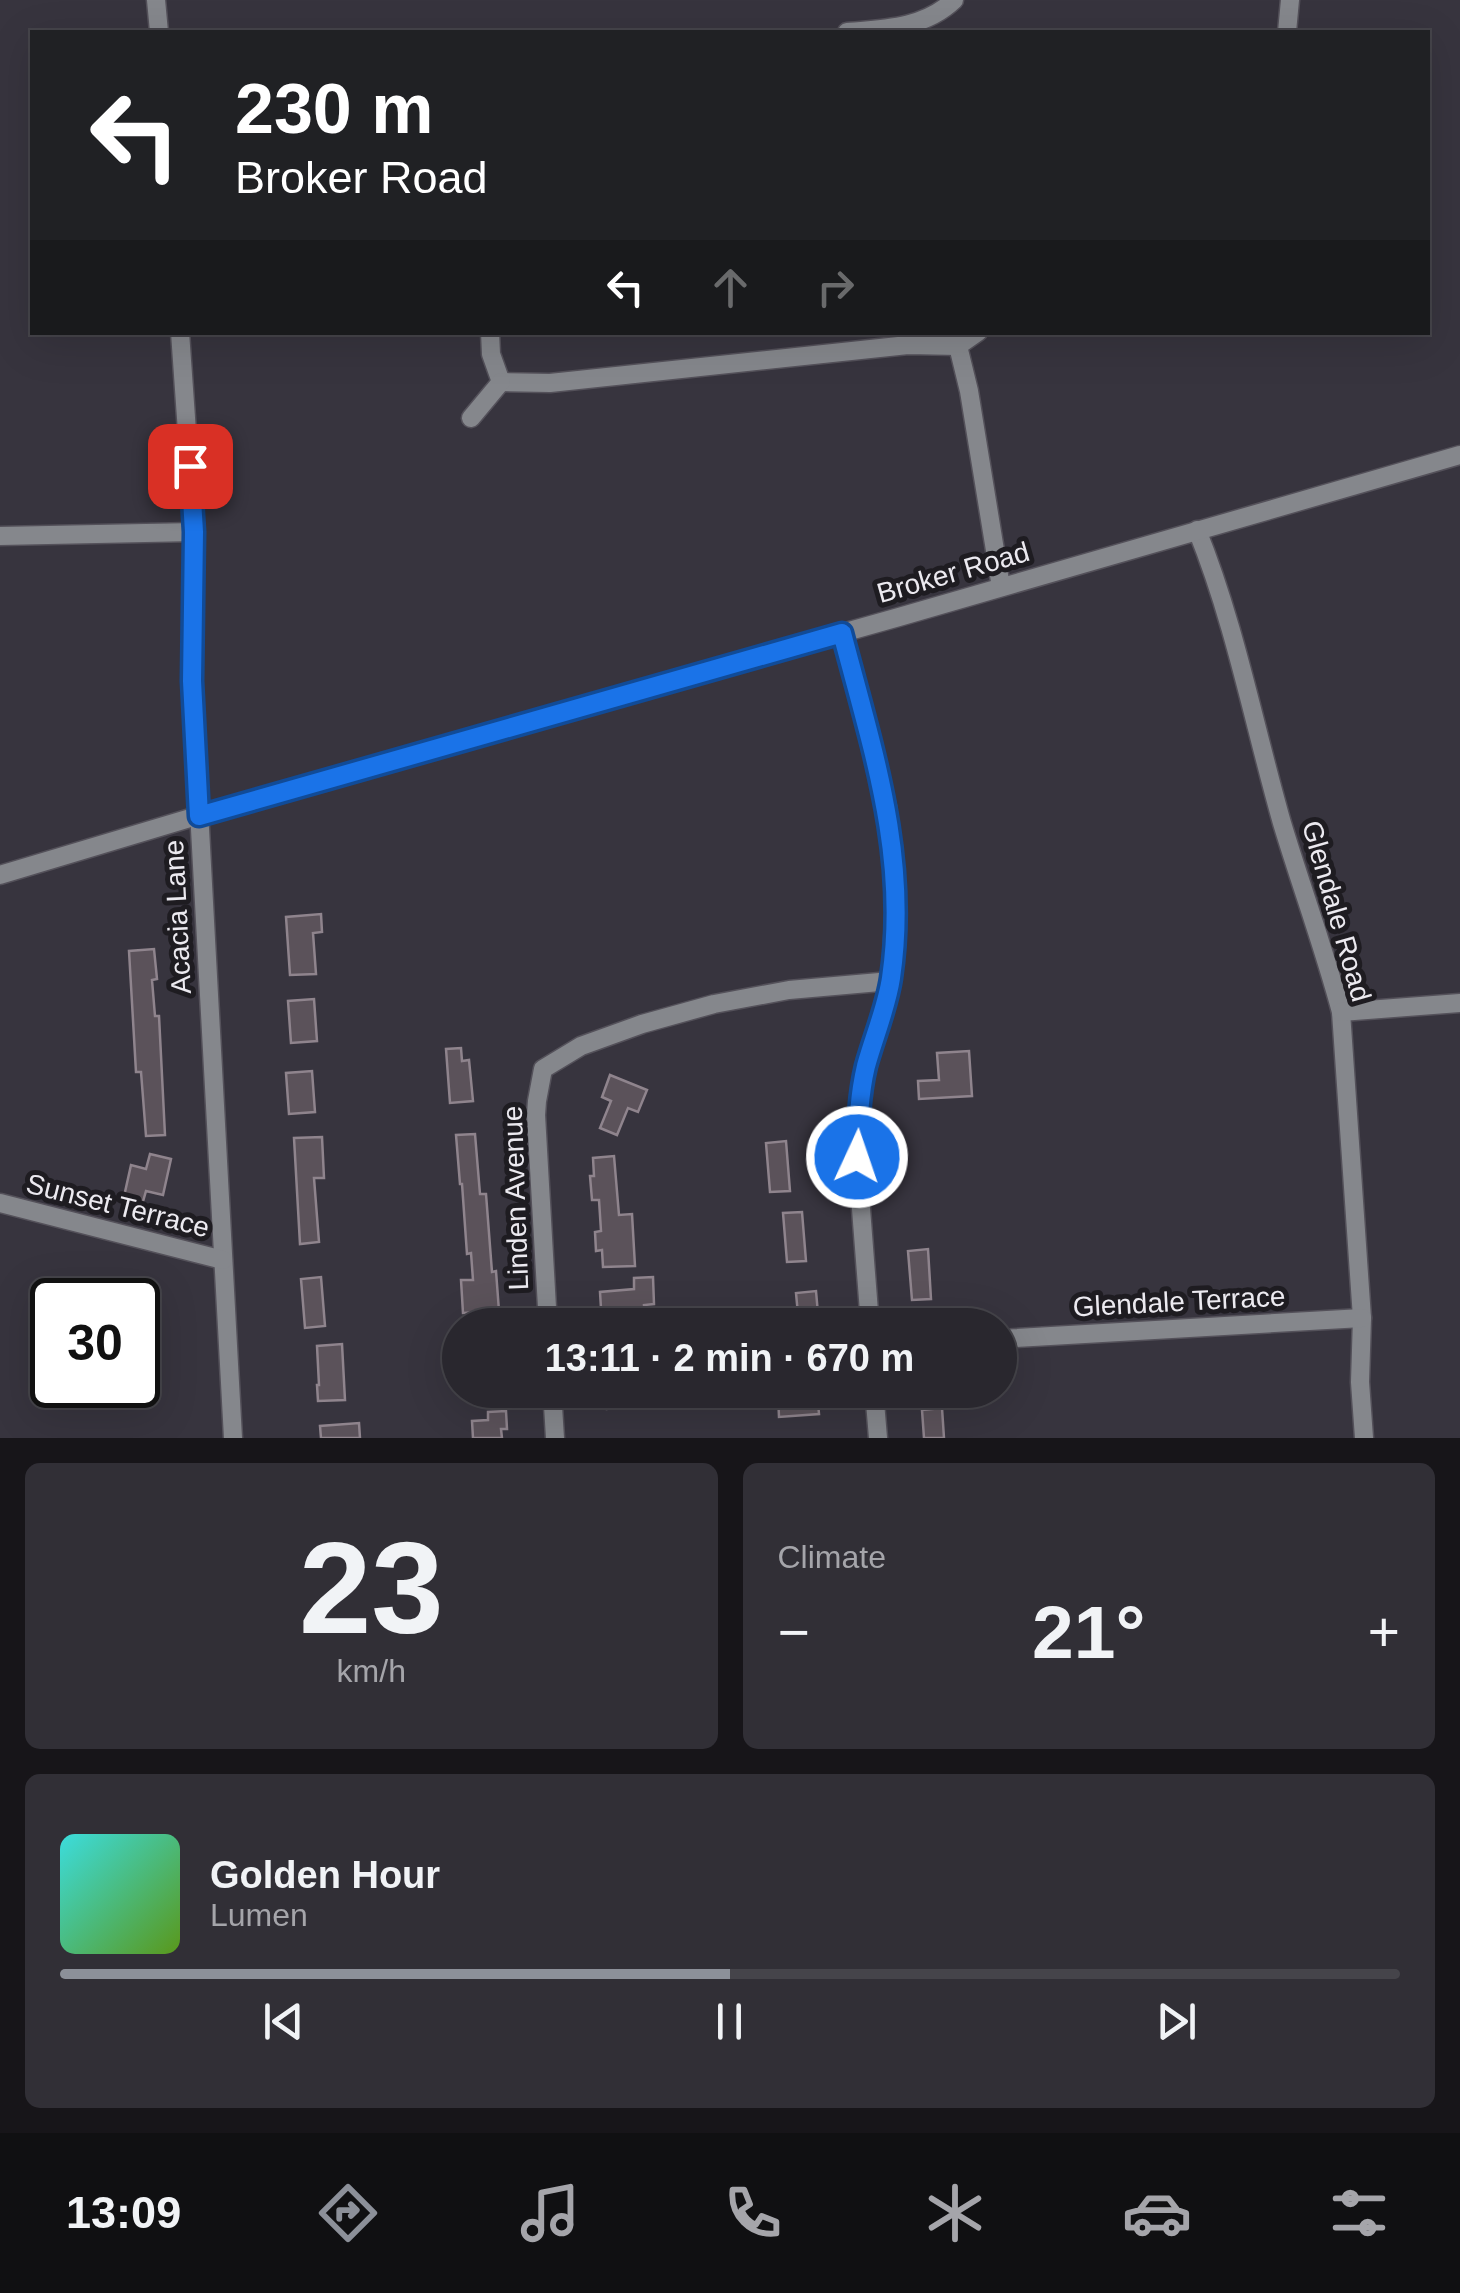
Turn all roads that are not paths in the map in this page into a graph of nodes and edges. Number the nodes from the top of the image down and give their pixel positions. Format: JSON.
{"nodes":[{"id":1,"x":156,"y":0,"type":"edge"},
{"id":2,"x":954,"y":0,"type":"edge"},
{"id":3,"x":1290,"y":0,"type":"edge"},
{"id":4,"x":158,"y":30,"type":"edge"},
{"id":5,"x":866,"y":30,"type":"edge"},
{"id":6,"x":1287,"y":30,"type":"edge"},
{"id":7,"x":180,"y":335,"type":"edge"},
{"id":8,"x":490,"y":335,"type":"edge"},
{"id":9,"x":974,"y":335,"type":"edge"},
{"id":10,"x":958,"y":346,"type":"junction"},
{"id":11,"x":502,"y":382,"type":"junction"},
{"id":12,"x":472,"y":418,"type":"dead end"},
{"id":13,"x":1460,"y":454,"type":"edge"},
{"id":14,"x":1197,"y":530,"type":"junction"},
{"id":15,"x":194,"y":532,"type":"junction"},
{"id":16,"x":0,"y":536,"type":"edge"},
{"id":17,"x":1001,"y":587,"type":"junction"},
{"id":18,"x":842,"y":633,"type":"junction"},
{"id":19,"x":199,"y":816,"type":"junction"},
{"id":20,"x":0,"y":874,"type":"edge"},
{"id":21,"x":891,"y":980,"type":"junction"},
{"id":22,"x":1460,"y":1003,"type":"edge"},
{"id":23,"x":1341,"y":1012,"type":"junction"},
{"id":24,"x":0,"y":1203,"type":"edge"},
{"id":25,"x":223,"y":1260,"type":"junction"},
{"id":26,"x":547,"y":1308,"type":"edge"},
{"id":27,"x":869,"y":1308,"type":"edge"},
{"id":28,"x":1362,"y":1318,"type":"junction"},
{"id":29,"x":1017,"y":1338,"type":"edge"},
{"id":30,"x":553,"y":1408,"type":"edge"},
{"id":31,"x":876,"y":1408,"type":"edge"},
{"id":32,"x":233,"y":1438,"type":"edge"},
{"id":33,"x":555,"y":1438,"type":"edge"},
{"id":34,"x":878,"y":1438,"type":"edge"},
{"id":35,"x":1364,"y":1438,"type":"edge"}],
"edges":[{"from":1,"to":4,"type":"street"},
{"from":2,"to":5,"type":"street"},
{"from":3,"to":6,"type":"street"},
{"from":7,"to":15,"type":"street","name":"Acacia Lane"},
{"from":8,"to":11,"type":"street"},
{"from":9,"to":10,"type":"street"},
{"from":10,"to":11,"type":"street"},
{"from":10,"to":17,"type":"street"},
{"from":11,"to":12,"type":"street"},
{"from":13,"to":14,"type":"street","name":"Broker Road"},
{"from":14,"to":17,"type":"street","name":"Broker Road"},
{"from":14,"to":23,"type":"street","name":"Glendale Road"},
{"from":15,"to":16,"type":"street"},
{"from":15,"to":19,"type":"street","name":"Acacia Lane"},
{"from":17,"to":18,"type":"street","name":"Broker Road"},
{"from":18,"to":19,"type":"street","name":"Broker Road"},
{"from":18,"to":21,"type":"street"},
{"from":19,"to":20,"type":"street","name":"Broker Road"},
{"from":19,"to":25,"type":"street","name":"Acacia Lane"},
{"from":21,"to":26,"type":"street","name":"Linden Avenue"},
{"from":21,"to":27,"type":"street"},
{"from":22,"to":23,"type":"street"},
{"from":23,"to":28,"type":"street","name":"Glendale Road"},
{"from":24,"to":25,"type":"street","name":"Sunset Terrace"},
{"from":25,"to":32,"type":"street","name":"Acacia Lane"},
{"from":28,"to":29,"type":"street","name":"Glendale Terrace"},
{"from":28,"to":35,"type":"street","name":"Glendale Road"},
{"from":30,"to":33,"type":"street"},
{"from":31,"to":34,"type":"street"}]}
